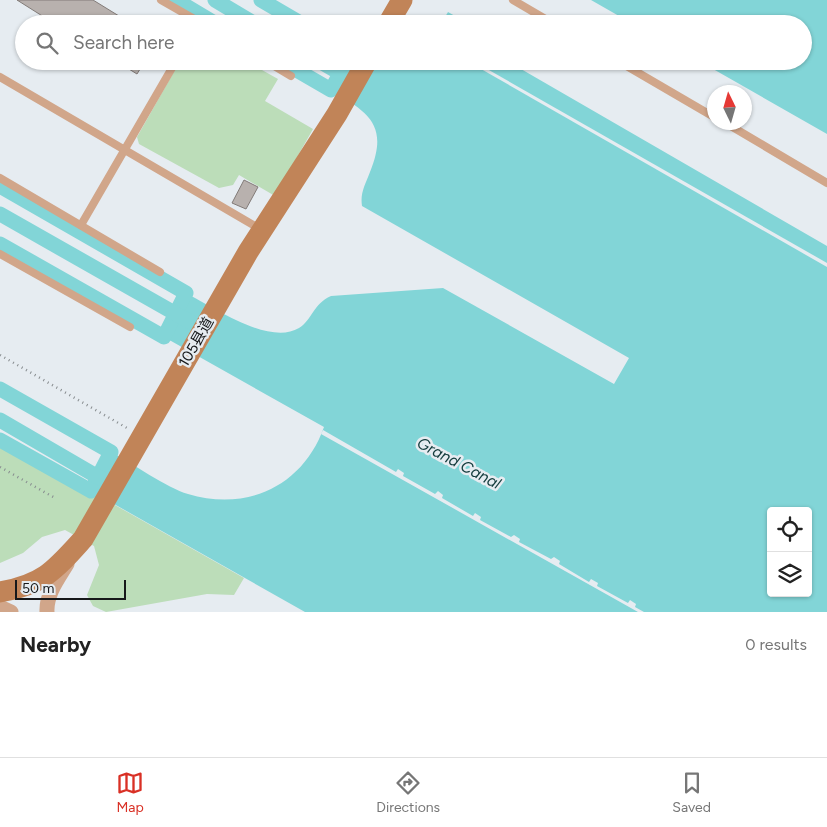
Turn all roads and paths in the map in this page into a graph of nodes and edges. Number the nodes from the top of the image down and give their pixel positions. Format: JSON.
{"nodes":[{"id":1,"x":161,"y":0,"type":"edge"},
{"id":2,"x":402,"y":0,"type":"edge"},
{"id":3,"x":513,"y":0,"type":"edge"},
{"id":4,"x":186,"y":15,"type":"edge"},
{"id":5,"x":393,"y":15,"type":"edge"},
{"id":6,"x":539,"y":15,"type":"edge"},
{"id":7,"x":171,"y":70,"type":"edge"},
{"id":8,"x":281,"y":70,"type":"edge"},
{"id":9,"x":362,"y":70,"type":"edge"},
{"id":10,"x":633,"y":70,"type":"edge"},
{"id":11,"x":291,"y":76,"type":"dead end"},
{"id":12,"x":0,"y":77,"type":"edge"},
{"id":13,"x":707,"y":113,"type":"edge"},
{"id":14,"x":738,"y":130,"type":"edge"},
{"id":15,"x":125,"y":150,"type":"junction"},
{"id":16,"x":0,"y":178,"type":"edge"},
{"id":17,"x":827,"y":182,"type":"edge"},
{"id":18,"x":81,"y":225,"type":"junction"},
{"id":19,"x":262,"y":230,"type":"junction"},
{"id":20,"x":0,"y":254,"type":"edge"},
{"id":21,"x":160,"y":272,"type":"dead end"},
{"id":22,"x":130,"y":327,"type":"dead end"},
{"id":23,"x":0,"y":355,"type":"edge"},
{"id":24,"x":127,"y":428,"type":"dead end"},
{"id":25,"x":0,"y":467,"type":"edge"},
{"id":26,"x":55,"y":498,"type":"dead end"},
{"id":27,"x":83,"y":539,"type":"junction"},
{"id":28,"x":0,"y":592,"type":"edge"},
{"id":29,"x":0,"y":607,"type":"edge"},
{"id":30,"x":11,"y":612,"type":"edge"},
{"id":31,"x":47,"y":612,"type":"edge"}],
"edges":[{"from":1,"to":4,"type":"lane"},
{"from":2,"to":5,"type":"main road"},
{"from":3,"to":6,"type":"lane"},
{"from":7,"to":15,"type":"lane"},
{"from":8,"to":11,"type":"lane"},
{"from":9,"to":19,"type":"main road","name":"105县道"},
{"from":10,"to":13,"type":"lane"},
{"from":12,"to":15,"type":"lane"},
{"from":14,"to":17,"type":"lane"},
{"from":15,"to":18,"type":"lane"},
{"from":15,"to":19,"type":"lane"},
{"from":16,"to":18,"type":"lane"},
{"from":18,"to":21,"type":"lane"},
{"from":19,"to":27,"type":"main road","name":"105县道"},
{"from":20,"to":22,"type":"lane"},
{"from":23,"to":24,"type":"path"},
{"from":25,"to":26,"type":"path"},
{"from":27,"to":28,"type":"main road","name":"105县道"},
{"from":27,"to":31,"type":"street"},
{"from":29,"to":30,"type":"street"}]}
